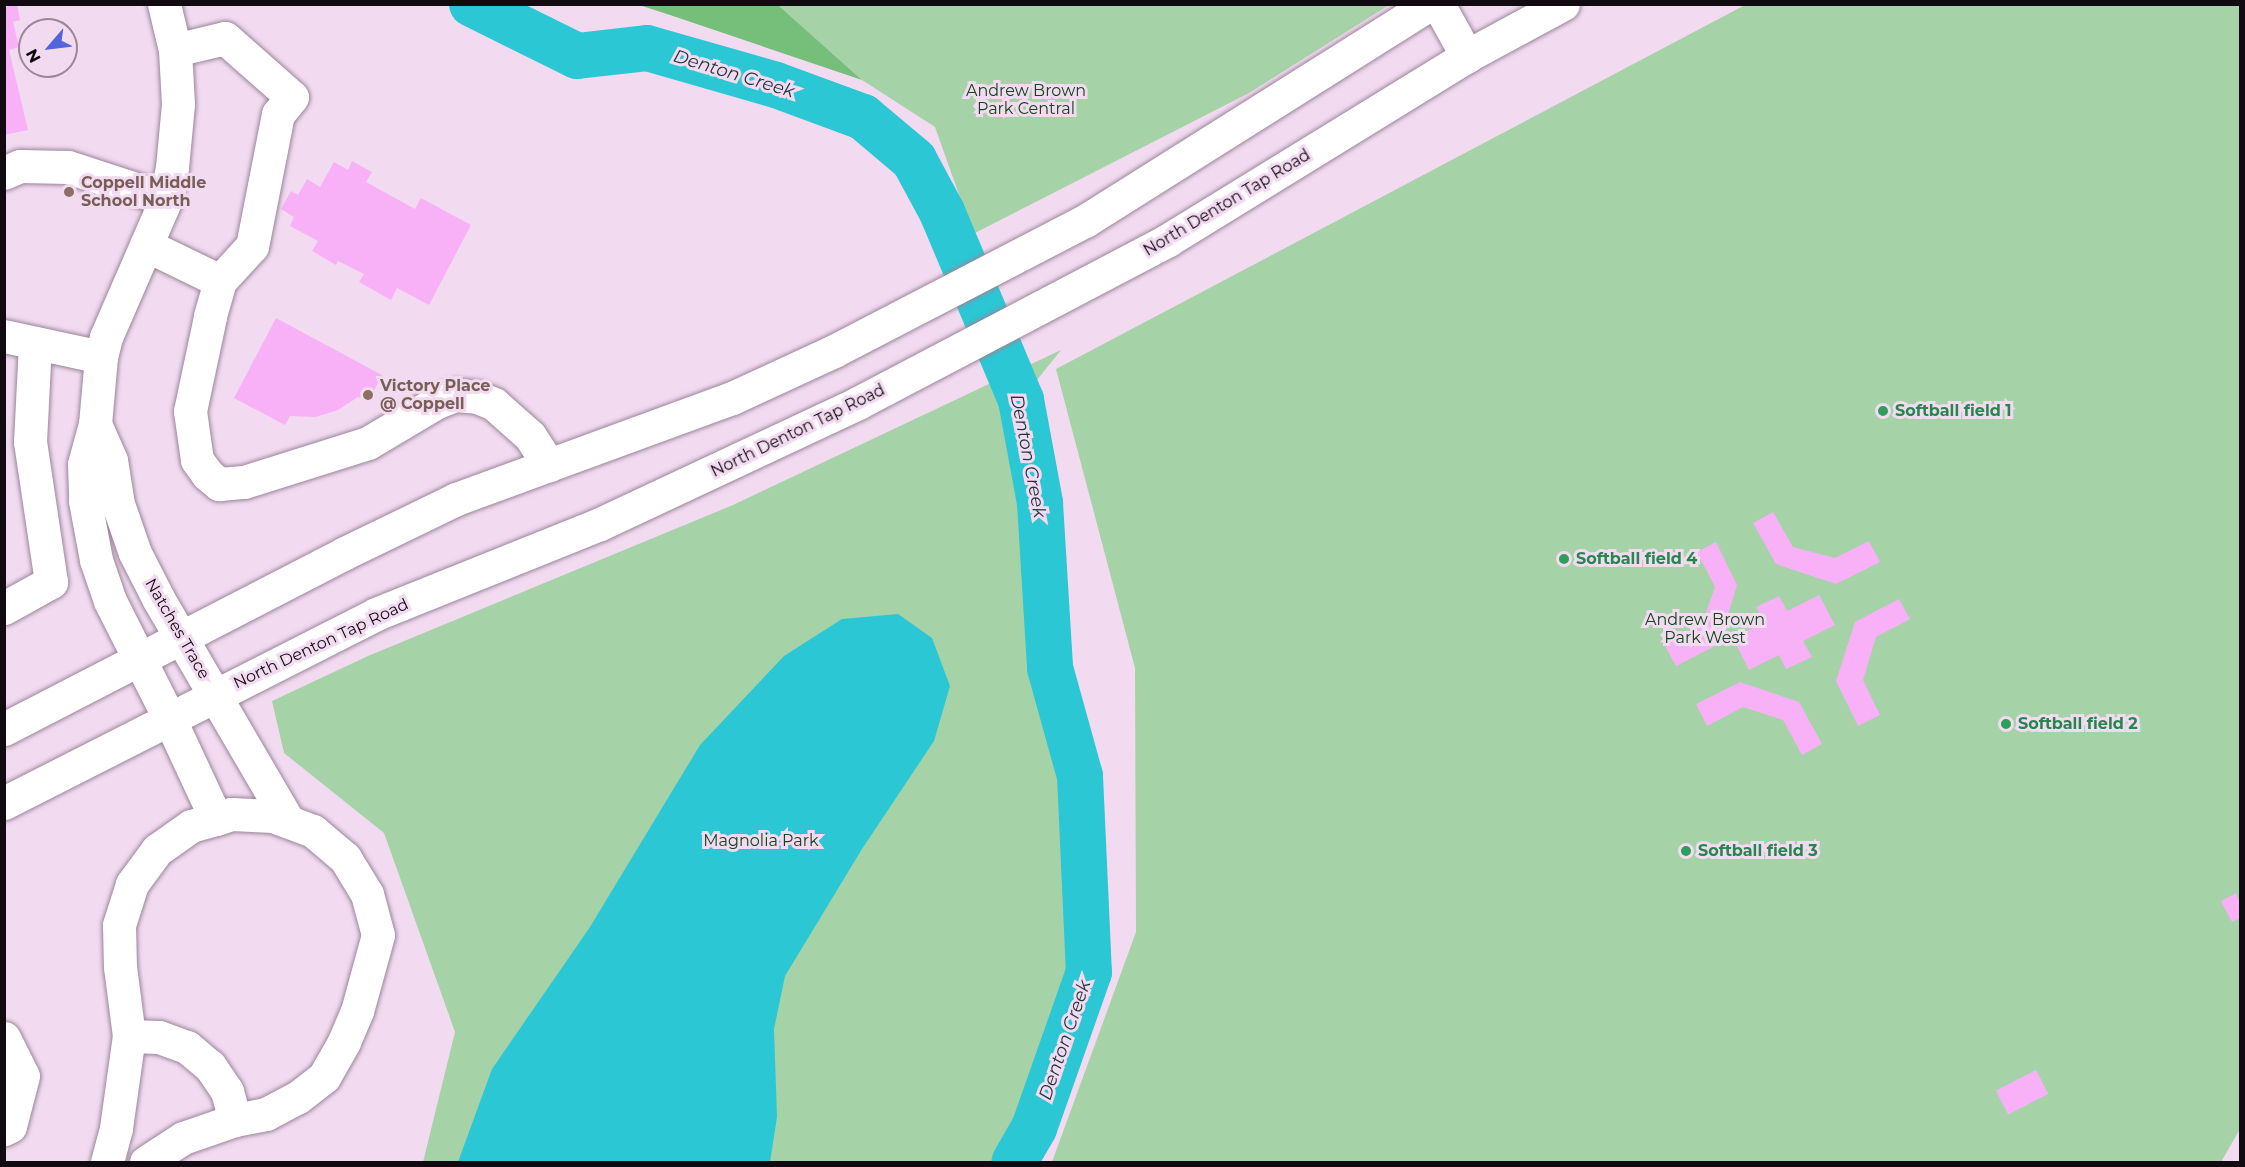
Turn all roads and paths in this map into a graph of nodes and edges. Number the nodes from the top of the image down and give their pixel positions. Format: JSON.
{"nodes":[{"id":1,"x":164,"y":4,"type":"edge"},
{"id":2,"x":1430,"y":4,"type":"edge"},
{"id":3,"x":1438,"y":4,"type":"edge"},
{"id":4,"x":1563,"y":4,"type":"edge"},
{"id":5,"x":175,"y":50,"type":"junction"},
{"id":6,"x":1467,"y":56,"type":"junction"},
{"id":7,"x":4,"y":173,"type":"edge"},
{"id":8,"x":166,"y":199,"type":"junction"},
{"id":9,"x":146,"y":244,"type":"junction"},
{"id":10,"x":220,"y":281,"type":"junction"},
{"id":11,"x":20,"y":339,"type":"edge"},
{"id":12,"x":101,"y":357,"type":"junction"},
{"id":13,"x":95,"y":424,"type":"junction"},
{"id":14,"x":549,"y":465,"type":"junction"},
{"id":15,"x":4,"y":608,"type":"edge"},
{"id":16,"x":182,"y":637,"type":"junction"},
{"id":17,"x":139,"y":659,"type":"junction"},
{"id":18,"x":214,"y":696,"type":"junction"},
{"id":19,"x":170,"y":718,"type":"junction"},
{"id":20,"x":4,"y":729,"type":"edge"},
{"id":21,"x":4,"y":803,"type":"edge"},
{"id":22,"x":216,"y":819,"type":"junction"},
{"id":23,"x":288,"y":821,"type":"junction"},
{"id":24,"x":129,"y":1036,"type":"junction"},
{"id":25,"x":4,"y":1038,"type":"edge"},
{"id":26,"x":235,"y":1120,"type":"junction"},
{"id":27,"x":4,"y":1130,"type":"edge"},
{"id":28,"x":107,"y":1162,"type":"edge"},
{"id":29,"x":146,"y":1162,"type":"edge"}],
"edges":[{"from":1,"to":5,"type":"main road","name":"Natches Trace"},
{"from":2,"to":14,"type":"main road"},
{"from":3,"to":6,"type":"main road"},
{"from":4,"to":6,"type":"main road","name":"North Denton Tap Road"},
{"from":5,"to":8,"type":"main road","name":"Natches Trace"},
{"from":5,"to":10,"type":"main road"},
{"from":6,"to":18,"type":"main road","name":"North Denton Tap Road"},
{"from":7,"to":8,"type":"main road"},
{"from":8,"to":9,"type":"main road","name":"Natches Trace"},
{"from":9,"to":10,"type":"main road"},
{"from":9,"to":12,"type":"main road","name":"Natches Trace"},
{"from":10,"to":14,"type":"main road"},
{"from":11,"to":12,"type":"main road"},
{"from":11,"to":15,"type":"main road"},
{"from":12,"to":13,"type":"main road","name":"Natches Trace"},
{"from":13,"to":16,"type":"main road","name":"Natches Trace"},
{"from":13,"to":17,"type":"main road","name":"Natches Trace"},
{"from":14,"to":16,"type":"main road"},
{"from":16,"to":17,"type":"main road"},
{"from":16,"to":18,"type":"main road","name":"Natches Trace"},
{"from":17,"to":19,"type":"main road","name":"Natches Trace"},
{"from":17,"to":20,"type":"main road"},
{"from":18,"to":19,"type":"main road","name":"North Denton Tap Road"},
{"from":18,"to":23,"type":"main road","name":"Natches Trace"},
{"from":19,"to":21,"type":"main road","name":"North Denton Tap Road"},
{"from":19,"to":22,"type":"main road","name":"Natches Trace"},
{"from":22,"to":23,"type":"main road"},
{"from":22,"to":24,"type":"main road"},
{"from":23,"to":26,"type":"main road"},
{"from":24,"to":26,"type":"main road"},
{"from":24,"to":28,"type":"main road"},
{"from":25,"to":27,"type":"main road"},
{"from":26,"to":29,"type":"main road"}]}
